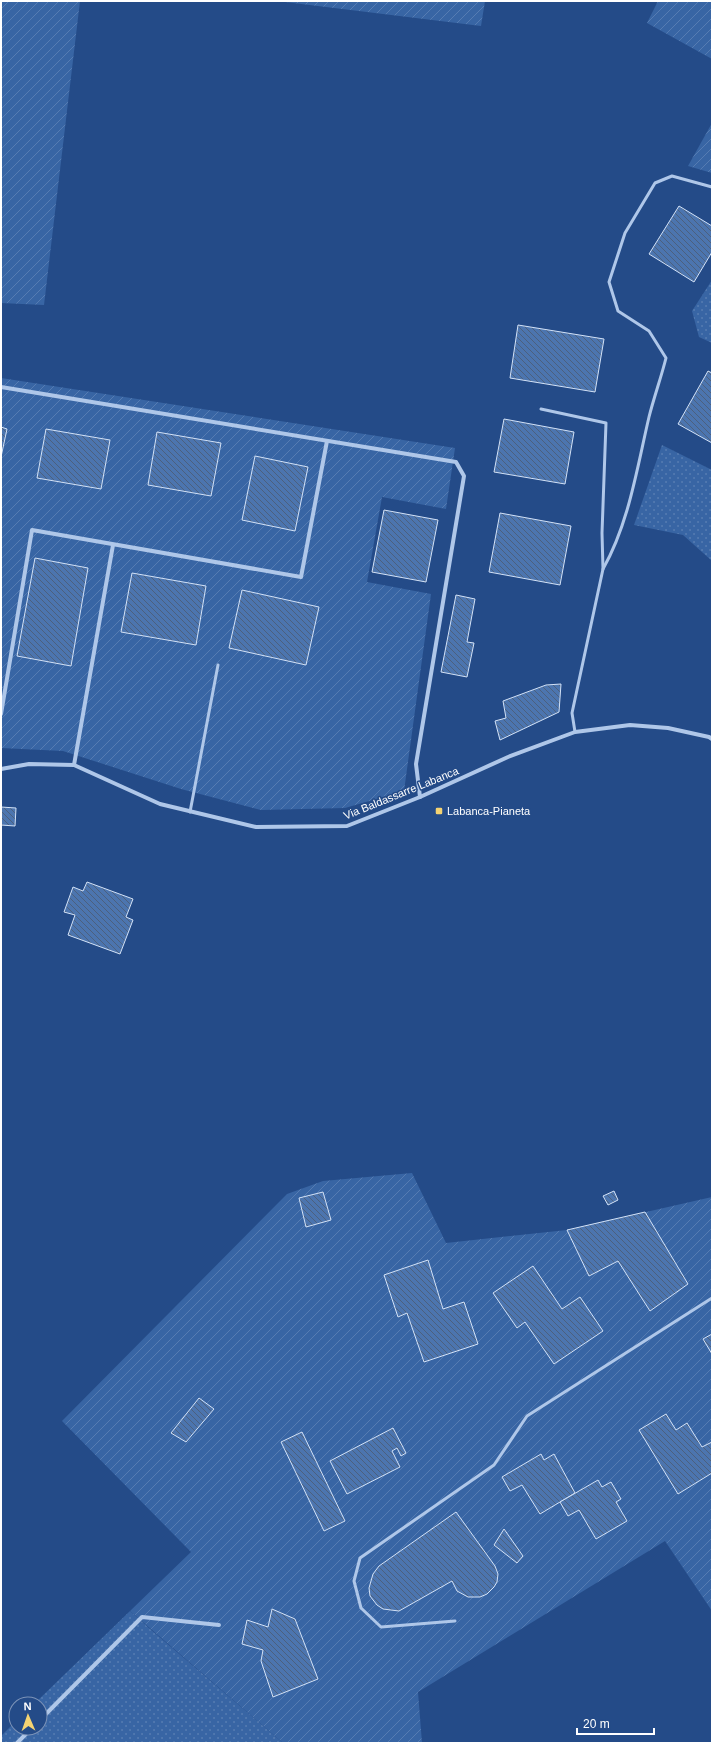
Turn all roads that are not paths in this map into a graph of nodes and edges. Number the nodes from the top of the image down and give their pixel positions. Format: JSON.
{"nodes":[{"id":1,"x":712,"y":187,"type":"edge"},
{"id":2,"x":1,"y":387,"type":"edge"},
{"id":3,"x":541,"y":409,"type":"dead end"},
{"id":4,"x":328,"y":440,"type":"junction"},
{"id":5,"x":113,"y":545,"type":"junction"},
{"id":6,"x":603,"y":569,"type":"junction"},
{"id":7,"x":218,"y":665,"type":"dead end"},
{"id":8,"x":1,"y":714,"type":"edge"},
{"id":9,"x":575,"y":732,"type":"junction"},
{"id":10,"x":712,"y":739,"type":"edge"},
{"id":11,"x":74,"y":765,"type":"junction"},
{"id":12,"x":1,"y":769,"type":"edge"},
{"id":13,"x":420,"y":797,"type":"junction"},
{"id":14,"x":190,"y":812,"type":"junction"},
{"id":15,"x":712,"y":1298,"type":"edge"},
{"id":16,"x":455,"y":1622,"type":"dead end"},
{"id":17,"x":219,"y":1626,"type":"dead end"},
{"id":18,"x":48,"y":1712,"type":"edge"}],
"edges":[{"from":1,"to":6,"type":"lane"},
{"from":2,"to":4,"type":"street"},
{"from":3,"to":6,"type":"lane"},
{"from":4,"to":5,"type":"street"},
{"from":4,"to":13,"type":"street"},
{"from":5,"to":8,"type":"street"},
{"from":5,"to":11,"type":"street"},
{"from":6,"to":9,"type":"lane"},
{"from":7,"to":14,"type":"lane"},
{"from":9,"to":10,"type":"street","name":"Via Baldassarre Labanca"},
{"from":9,"to":13,"type":"street","name":"Via Baldassarre Labanca"},
{"from":11,"to":12,"type":"street","name":"Via Baldassarre Labanca"},
{"from":11,"to":14,"type":"street","name":"Via Baldassarre Labanca"},
{"from":13,"to":14,"type":"street","name":"Via Baldassarre Labanca"},
{"from":15,"to":16,"type":"lane"},
{"from":17,"to":18,"type":"street"}]}
